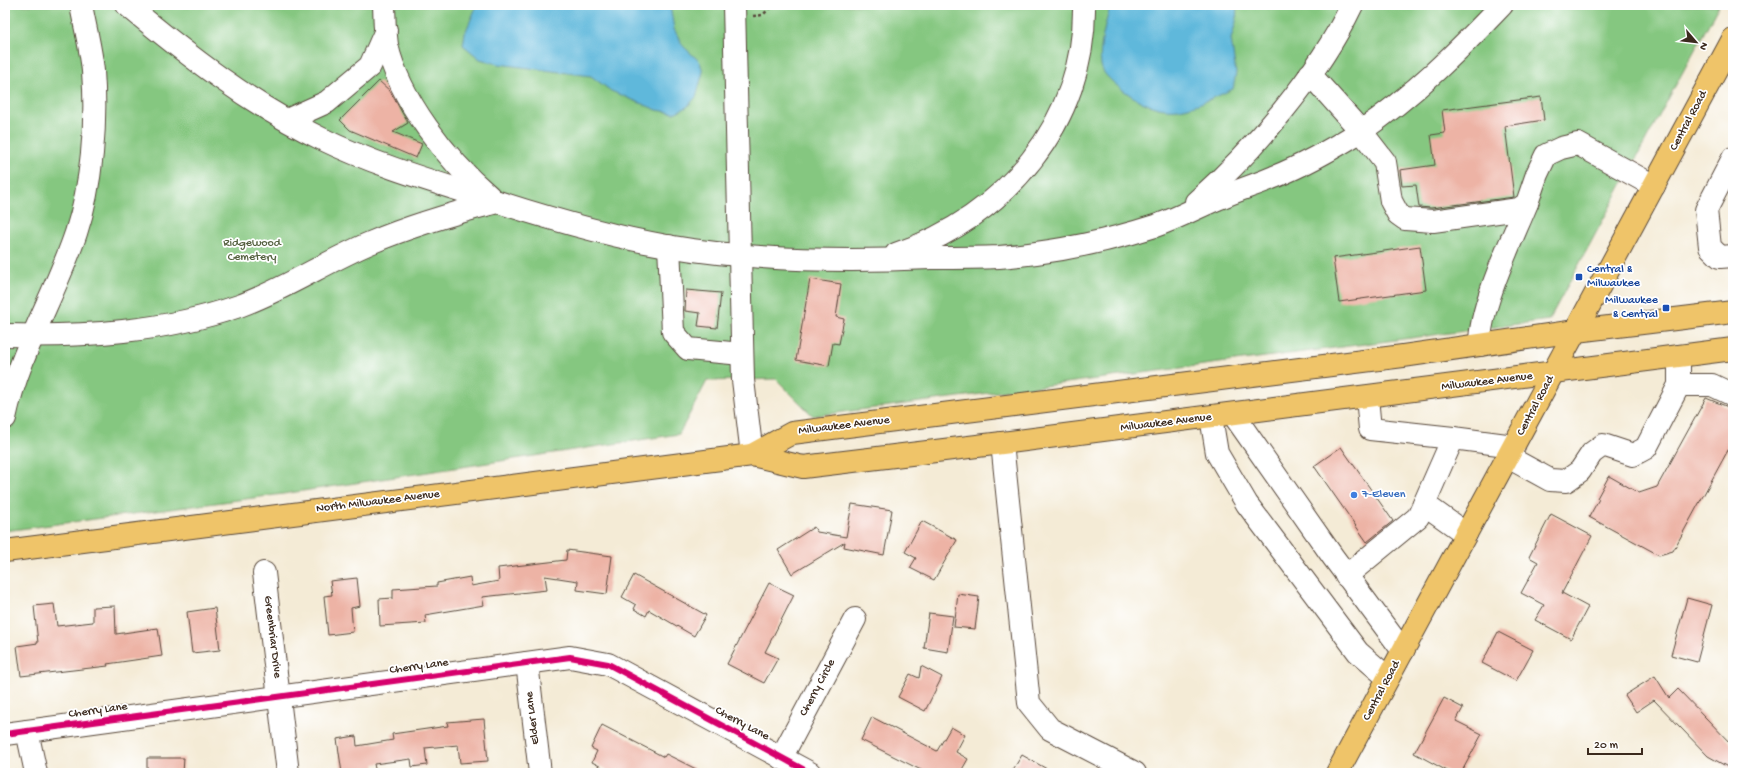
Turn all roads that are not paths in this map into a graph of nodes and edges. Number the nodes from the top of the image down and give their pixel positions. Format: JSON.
{"nodes":[{"id":1,"x":81,"y":5,"type":"edge"},
{"id":2,"x":127,"y":5,"type":"edge"},
{"id":3,"x":384,"y":5,"type":"edge"},
{"id":4,"x":734,"y":5,"type":"edge"},
{"id":5,"x":1084,"y":5,"type":"edge"},
{"id":6,"x":1352,"y":5,"type":"edge"},
{"id":7,"x":1502,"y":5,"type":"edge"},
{"id":8,"x":386,"y":30,"type":"junction"},
{"id":9,"x":1733,"y":39,"type":"edge"},
{"id":10,"x":1310,"y":74,"type":"junction"},
{"id":11,"x":288,"y":120,"type":"junction"},
{"id":12,"x":1361,"y":131,"type":"junction"},
{"id":13,"x":1733,"y":158,"type":"edge"},
{"id":14,"x":1654,"y":186,"type":"junction"},
{"id":15,"x":497,"y":202,"type":"junction"},
{"id":16,"x":1527,"y":203,"type":"junction"},
{"id":17,"x":1185,"y":213,"type":"junction"},
{"id":18,"x":669,"y":246,"type":"junction"},
{"id":19,"x":739,"y":255,"type":"junction"},
{"id":20,"x":1733,"y":256,"type":"edge"},
{"id":21,"x":876,"y":261,"type":"junction"},
{"id":22,"x":1733,"y":312,"type":"edge"},
{"id":23,"x":1576,"y":331,"type":"junction"},
{"id":24,"x":5,"y":335,"type":"edge"},
{"id":25,"x":32,"y":336,"type":"junction"},
{"id":26,"x":1480,"y":345,"type":"junction"},
{"id":27,"x":1733,"y":349,"type":"edge"},
{"id":28,"x":742,"y":354,"type":"junction"},
{"id":29,"x":1679,"y":356,"type":"junction"},
{"id":30,"x":1553,"y":373,"type":"junction"},
{"id":31,"x":1679,"y":385,"type":"junction"},
{"id":32,"x":1733,"y":395,"type":"edge"},
{"id":33,"x":1368,"y":397,"type":"junction"},
{"id":34,"x":1233,"y":414,"type":"junction"},
{"id":35,"x":1210,"y":417,"type":"junction"},
{"id":36,"x":5,"y":418,"type":"edge"},
{"id":37,"x":1453,"y":438,"type":"junction"},
{"id":38,"x":1002,"y":443,"type":"junction"},
{"id":39,"x":1511,"y":451,"type":"junction"},
{"id":40,"x":752,"y":455,"type":"junction"},
{"id":41,"x":1424,"y":504,"type":"junction"},
{"id":42,"x":1466,"y":534,"type":"junction"},
{"id":43,"x":5,"y":551,"type":"edge"},
{"id":44,"x":264,"y":573,"type":"dead end"},
{"id":45,"x":1346,"y":576,"type":"junction"},
{"id":46,"x":855,"y":619,"type":"dead end"},
{"id":47,"x":1403,"y":652,"type":"junction"},
{"id":48,"x":527,"y":664,"type":"junction"},
{"id":49,"x":1388,"y":678,"type":"junction"},
{"id":50,"x":280,"y":697,"type":"junction"},
{"id":51,"x":27,"y":731,"type":"junction"},
{"id":52,"x":5,"y":734,"type":"edge"},
{"id":53,"x":781,"y":758,"type":"junction"},
{"id":54,"x":36,"y":773,"type":"edge"},
{"id":55,"x":288,"y":773,"type":"edge"},
{"id":56,"x":540,"y":773,"type":"edge"},
{"id":57,"x":810,"y":773,"type":"edge"},
{"id":58,"x":1135,"y":773,"type":"edge"},
{"id":59,"x":1338,"y":773,"type":"edge"}],
"edges":[{"from":1,"to":25,"type":"street"},
{"from":2,"to":11,"type":"street"},
{"from":3,"to":8,"type":"street"},
{"from":4,"to":19,"type":"street"},
{"from":5,"to":21,"type":"street"},
{"from":6,"to":10,"type":"street"},
{"from":7,"to":12,"type":"street"},
{"from":8,"to":11,"type":"street"},
{"from":8,"to":15,"type":"street"},
{"from":9,"to":14,"type":"main road","name":"Central Road"},
{"from":10,"to":12,"type":"street"},
{"from":10,"to":17,"type":"street"},
{"from":11,"to":15,"type":"street"},
{"from":12,"to":16,"type":"street"},
{"from":12,"to":17,"type":"street"},
{"from":13,"to":20,"type":"street"},
{"from":14,"to":16,"type":"street"},
{"from":14,"to":23,"type":"main road","name":"Central Road"},
{"from":15,"to":18,"type":"street"},
{"from":15,"to":25,"type":"street"},
{"from":16,"to":26,"type":"street"},
{"from":17,"to":21,"type":"street"},
{"from":18,"to":19,"type":"street"},
{"from":18,"to":28,"type":"street"},
{"from":19,"to":21,"type":"street"},
{"from":19,"to":28,"type":"street"},
{"from":22,"to":23,"type":"main road","name":"Milwaukee Avenue"},
{"from":23,"to":26,"type":"main road","name":"Milwaukee Avenue"},
{"from":23,"to":30,"type":"main road","name":"Central Road"},
{"from":24,"to":25,"type":"street"},
{"from":25,"to":36,"type":"street"},
{"from":26,"to":40,"type":"main road","name":"Milwaukee Avenue"},
{"from":27,"to":29,"type":"main road","name":"Milwaukee Avenue"},
{"from":28,"to":40,"type":"street"},
{"from":29,"to":30,"type":"main road","name":"Milwaukee Avenue"},
{"from":29,"to":31,"type":"street"},
{"from":30,"to":33,"type":"main road","name":"Milwaukee Avenue"},
{"from":30,"to":39,"type":"main road","name":"Central Road"},
{"from":31,"to":32,"type":"street"},
{"from":31,"to":39,"type":"street"},
{"from":33,"to":34,"type":"main road","name":"Milwaukee Avenue"},
{"from":33,"to":37,"type":"street"},
{"from":34,"to":35,"type":"main road","name":"Milwaukee Avenue"},
{"from":34,"to":45,"type":"street"},
{"from":35,"to":38,"type":"main road","name":"Milwaukee Avenue"},
{"from":35,"to":49,"type":"street"},
{"from":37,"to":39,"type":"street"},
{"from":37,"to":41,"type":"street"},
{"from":38,"to":40,"type":"main road","name":"Milwaukee Avenue"},
{"from":38,"to":58,"type":"street"},
{"from":39,"to":42,"type":"main road","name":"Central Road"},
{"from":40,"to":43,"type":"main road","name":"North Milwaukee Avenue"},
{"from":41,"to":42,"type":"street"},
{"from":41,"to":45,"type":"street"},
{"from":42,"to":47,"type":"main road","name":"Central Road"},
{"from":44,"to":50,"type":"street","name":"Greenbriar Drive"},
{"from":45,"to":47,"type":"street"},
{"from":46,"to":53,"type":"street","name":"Cherry Circle"},
{"from":47,"to":49,"type":"main road","name":"Central Road"},
{"from":48,"to":50,"type":"street","name":"Cherry Lane"},
{"from":48,"to":53,"type":"street","name":"Cherry Lane"},
{"from":48,"to":56,"type":"street","name":"Elder Lane"},
{"from":49,"to":59,"type":"main road","name":"Central Road"},
{"from":50,"to":51,"type":"street","name":"Cherry Lane"},
{"from":50,"to":55,"type":"street","name":"Greenbriar Drive"},
{"from":51,"to":52,"type":"street","name":"Cherry Lane"},
{"from":51,"to":54,"type":"street"},
{"from":53,"to":57,"type":"street","name":"Cherry Lane"}]}
